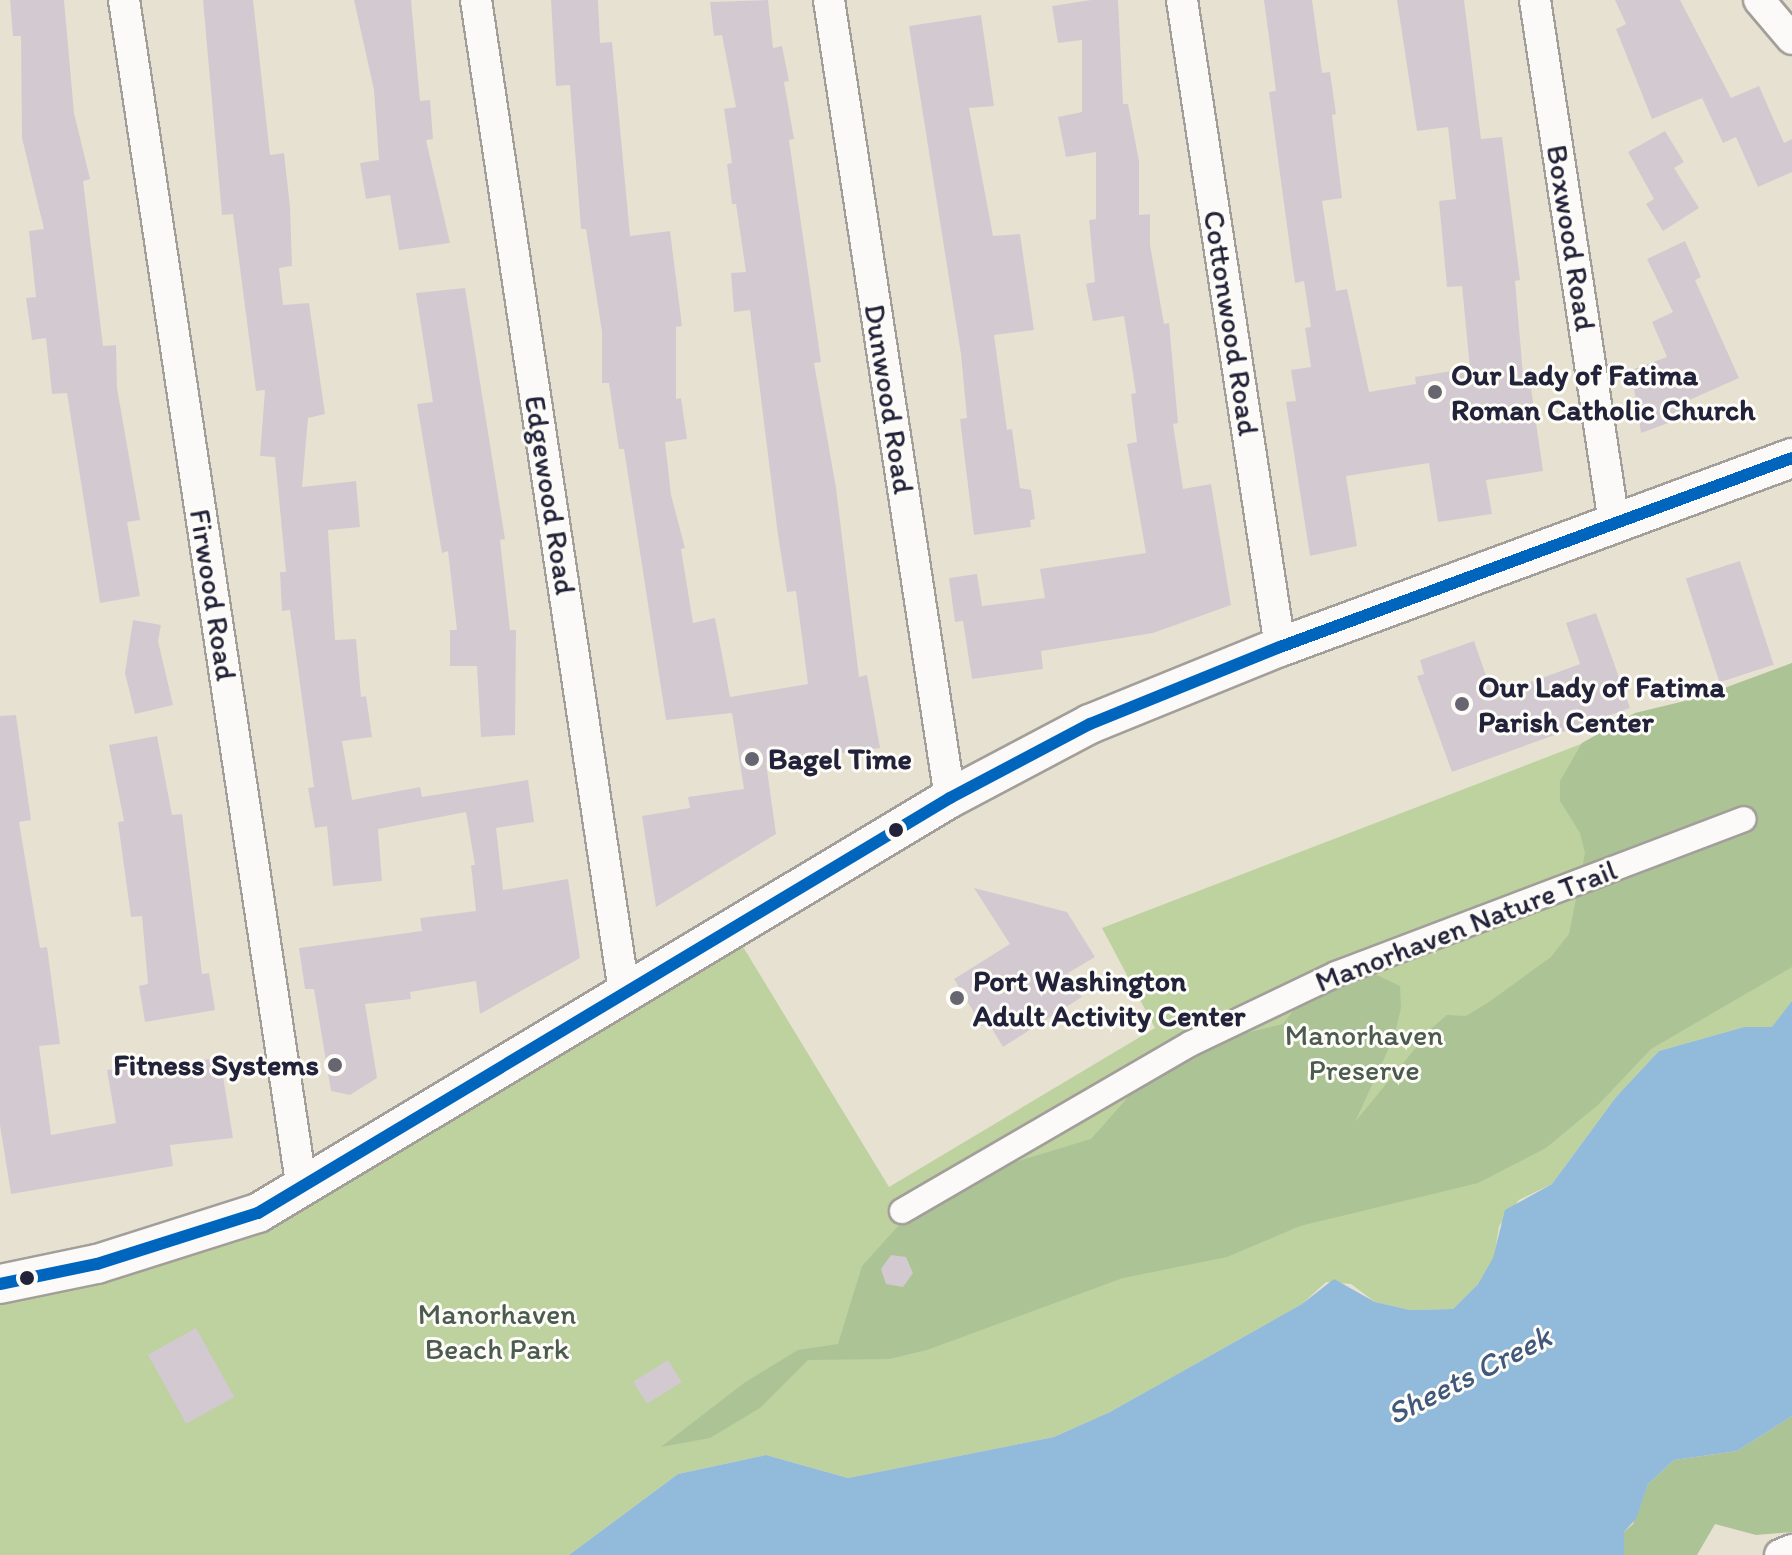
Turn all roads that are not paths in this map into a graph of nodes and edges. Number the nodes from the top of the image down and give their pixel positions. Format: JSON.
{"nodes":[{"id":1,"x":124,"y":0,"type":"edge"},
{"id":2,"x":476,"y":0,"type":"edge"},
{"id":3,"x":829,"y":0,"type":"edge"},
{"id":4,"x":1182,"y":0,"type":"edge"},
{"id":5,"x":1535,"y":0,"type":"edge"},
{"id":6,"x":1759,"y":0,"type":"edge"},
{"id":7,"x":1792,"y":39,"type":"edge"},
{"id":8,"x":1792,"y":458,"type":"edge"},
{"id":9,"x":1614,"y":523,"type":"junction"},
{"id":10,"x":1280,"y":647,"type":"junction"},
{"id":11,"x":950,"y":798,"type":"junction"},
{"id":12,"x":1743,"y":819,"type":"dead end"},
{"id":13,"x":624,"y":991,"type":"junction"},
{"id":14,"x":302,"y":1189,"type":"junction"},
{"id":15,"x":902,"y":1211,"type":"dead end"},
{"id":16,"x":0,"y":1284,"type":"edge"},
{"id":17,"x":1792,"y":1550,"type":"edge"},
{"id":18,"x":1780,"y":1555,"type":"edge"}],
"edges":[{"from":1,"to":14,"type":"street","name":"Firwood Road"},
{"from":2,"to":13,"type":"street","name":"Edgewood Road"},
{"from":3,"to":11,"type":"street","name":"Dunwood Road"},
{"from":4,"to":10,"type":"street","name":"Cottonwood Road"},
{"from":5,"to":9,"type":"street","name":"Boxwood Road"},
{"from":6,"to":7,"type":"street"},
{"from":8,"to":9,"type":"street"},
{"from":9,"to":10,"type":"street"},
{"from":10,"to":11,"type":"street"},
{"from":11,"to":13,"type":"street"},
{"from":12,"to":15,"type":"street","name":"Manorhaven Nature Trail"},
{"from":13,"to":14,"type":"street"},
{"from":14,"to":16,"type":"street"},
{"from":17,"to":18,"type":"street"}]}
